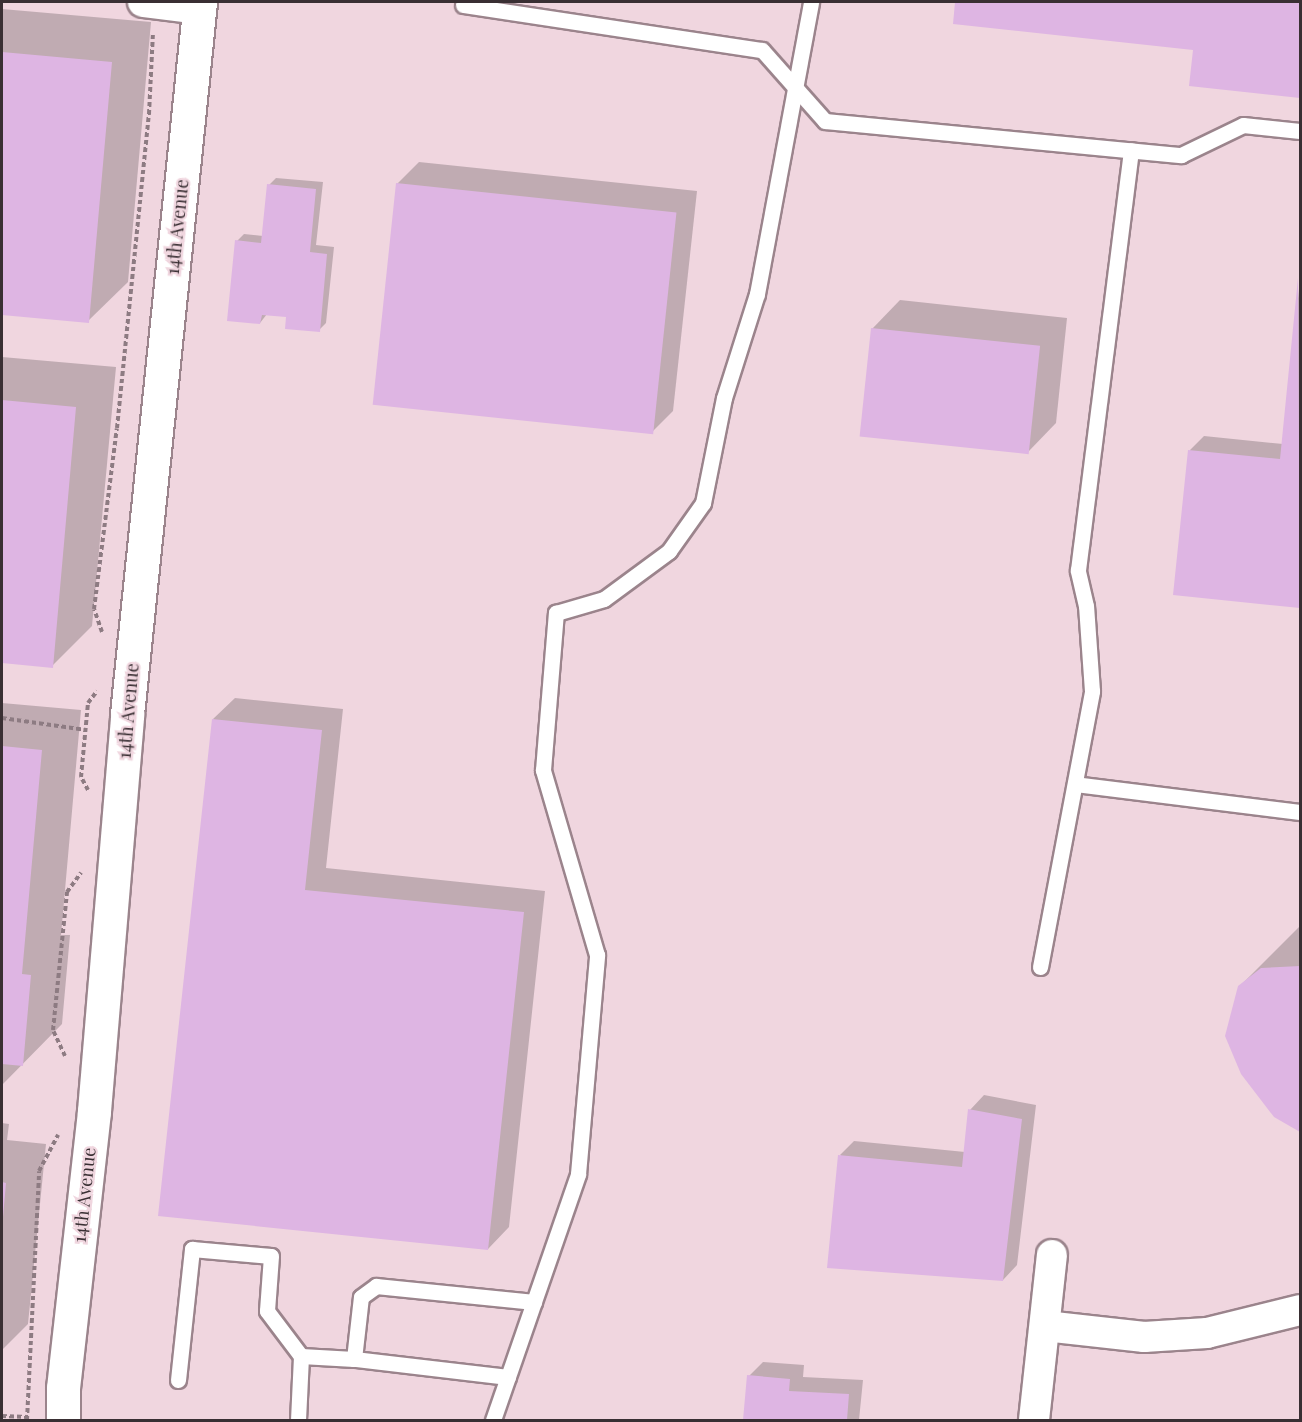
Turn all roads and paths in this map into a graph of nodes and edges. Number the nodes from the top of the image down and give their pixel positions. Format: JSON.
{"nodes":[{"id":1,"x":143,"y":2,"type":"edge"},
{"id":2,"x":811,"y":2,"type":"edge"},
{"id":3,"x":200,"y":5,"type":"edge"},
{"id":4,"x":463,"y":5,"type":"dead end"},
{"id":5,"x":153,"y":38,"type":"dead end"},
{"id":6,"x":797,"y":90,"type":"junction"},
{"id":7,"x":1300,"y":131,"type":"edge"},
{"id":8,"x":1131,"y":150,"type":"junction"},
{"id":9,"x":104,"y":638,"type":"dead end"},
{"id":10,"x":102,"y":683,"type":"dead end"},
{"id":11,"x":2,"y":718,"type":"edge"},
{"id":12,"x":86,"y":730,"type":"junction"},
{"id":13,"x":1075,"y":784,"type":"junction"},
{"id":14,"x":92,"y":798,"type":"dead end"},
{"id":15,"x":1300,"y":812,"type":"edge"},
{"id":16,"x":84,"y":868,"type":"dead end"},
{"id":17,"x":1040,"y":968,"type":"dead end"},
{"id":18,"x":64,"y":1065,"type":"dead end"},
{"id":19,"x":60,"y":1122,"type":"dead end"},
{"id":20,"x":1052,"y":1255,"type":"dead end"},
{"id":21,"x":534,"y":1302,"type":"junction"},
{"id":22,"x":1300,"y":1310,"type":"edge"},
{"id":23,"x":1045,"y":1326,"type":"junction"},
{"id":24,"x":301,"y":1356,"type":"junction"},
{"id":25,"x":354,"y":1359,"type":"junction"},
{"id":26,"x":508,"y":1377,"type":"junction"},
{"id":27,"x":178,"y":1380,"type":"dead end"},
{"id":28,"x":2,"y":1416,"type":"edge"},
{"id":29,"x":27,"y":1419,"type":"edge"},
{"id":30,"x":49,"y":1419,"type":"edge"},
{"id":31,"x":298,"y":1420,"type":"edge"},
{"id":32,"x":493,"y":1420,"type":"edge"},
{"id":33,"x":1034,"y":1420,"type":"edge"}],
"edges":[{"from":1,"to":3,"type":"street"},
{"from":2,"to":6,"type":"lane"},
{"from":3,"to":30,"type":"street","name":"14th Avenue"},
{"from":4,"to":6,"type":"lane"},
{"from":5,"to":9,"type":"path"},
{"from":6,"to":8,"type":"lane"},
{"from":6,"to":21,"type":"lane"},
{"from":7,"to":8,"type":"lane"},
{"from":8,"to":13,"type":"lane"},
{"from":10,"to":12,"type":"path"},
{"from":11,"to":12,"type":"path"},
{"from":12,"to":14,"type":"path"},
{"from":13,"to":15,"type":"lane"},
{"from":13,"to":17,"type":"lane"},
{"from":16,"to":18,"type":"path"},
{"from":19,"to":29,"type":"path"},
{"from":20,"to":23,"type":"street"},
{"from":21,"to":25,"type":"lane"},
{"from":21,"to":26,"type":"lane"},
{"from":22,"to":23,"type":"street"},
{"from":23,"to":33,"type":"street"},
{"from":24,"to":25,"type":"lane"},
{"from":24,"to":27,"type":"lane"},
{"from":24,"to":31,"type":"lane"},
{"from":25,"to":26,"type":"lane"},
{"from":26,"to":32,"type":"lane"},
{"from":28,"to":29,"type":"path"},
{"from":29,"to":30,"type":"path"}]}
